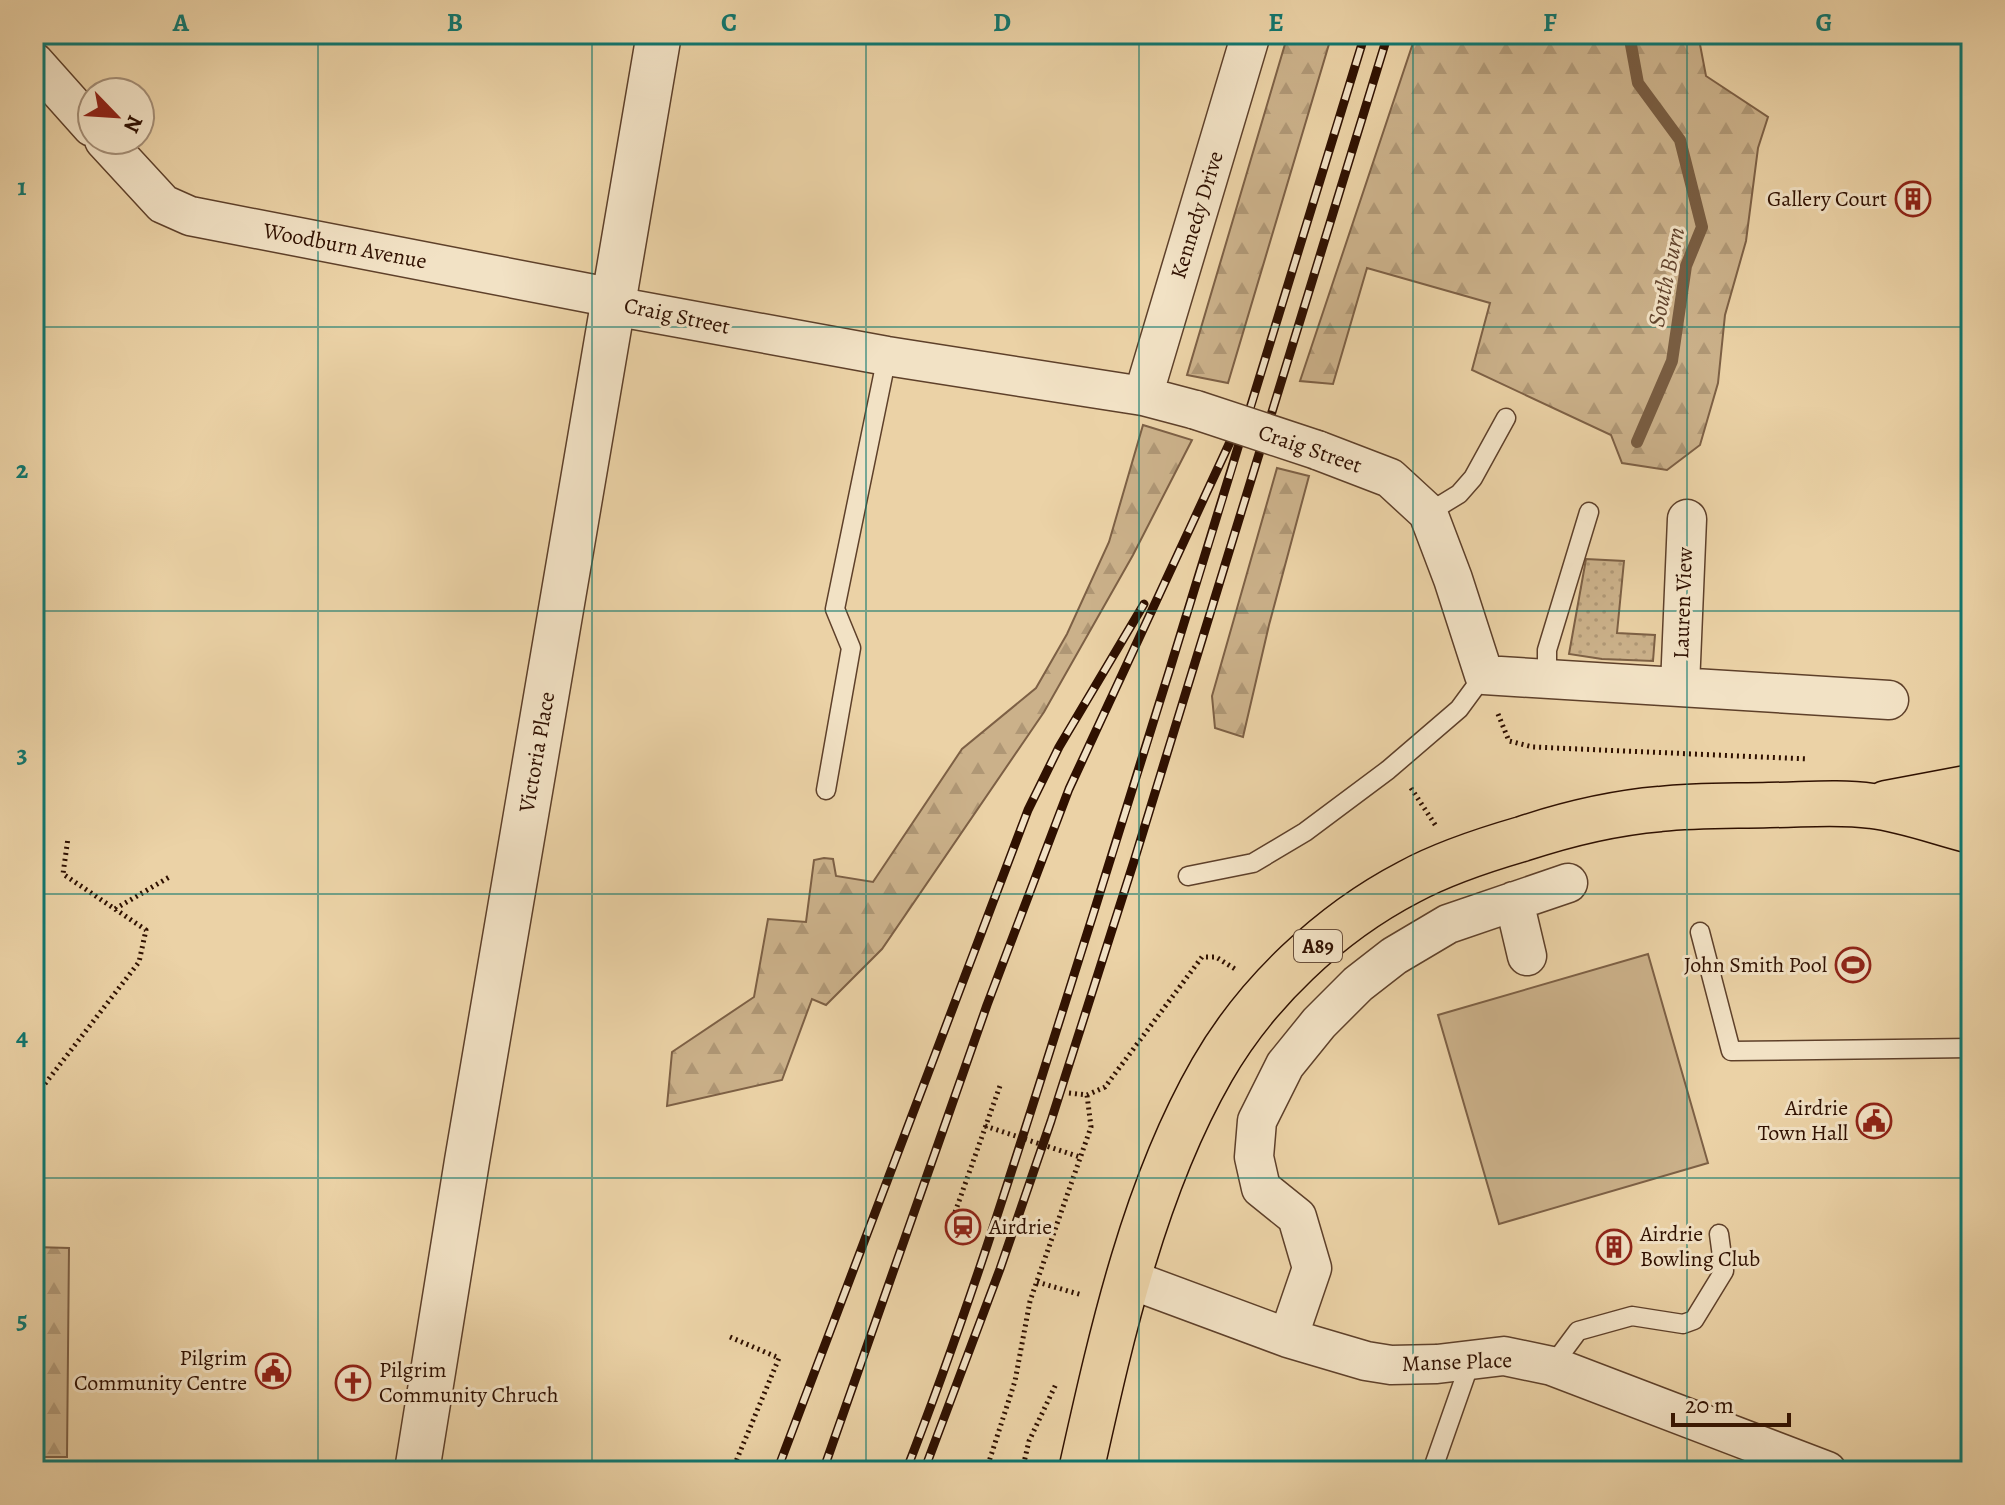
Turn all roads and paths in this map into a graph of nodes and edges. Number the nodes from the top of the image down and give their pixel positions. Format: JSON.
{"nodes":[{"id":1,"x":659,"y":34,"type":"edge"},
{"id":2,"x":1251,"y":34,"type":"edge"},
{"id":3,"x":34,"y":62,"type":"edge"},
{"id":4,"x":76,"y":109,"type":"edge"},
{"id":5,"x":119,"y":156,"type":"edge"},
{"id":6,"x":613,"y":302,"type":"junction"},
{"id":7,"x":887,"y":356,"type":"junction"},
{"id":8,"x":1143,"y":396,"type":"junction"},
{"id":9,"x":1506,"y":418,"type":"dead end"},
{"id":10,"x":1589,"y":512,"type":"dead end"},
{"id":11,"x":1428,"y":513,"type":"junction"},
{"id":12,"x":1687,"y":519,"type":"dead end"},
{"id":13,"x":1484,"y":675,"type":"junction"},
{"id":14,"x":1547,"y":681,"type":"junction"},
{"id":15,"x":1680,"y":686,"type":"junction"},
{"id":16,"x":1889,"y":700,"type":"dead end"},
{"id":17,"x":1812,"y":759,"type":"dead end"},
{"id":18,"x":1410,"y":786,"type":"dead end"},
{"id":19,"x":1971,"y":787,"type":"edge"},
{"id":20,"x":826,"y":790,"type":"dead end"},
{"id":21,"x":1872,"y":806,"type":"junction"},
{"id":22,"x":1431,"y":818,"type":"dead end"},
{"id":23,"x":1971,"y":831,"type":"edge"},
{"id":24,"x":68,"y":838,"type":"dead end"},
{"id":25,"x":171,"y":876,"type":"dead end"},
{"id":26,"x":1188,"y":876,"type":"dead end"},
{"id":27,"x":1568,"y":883,"type":"dead end"},
{"id":28,"x":1514,"y":901,"type":"junction"},
{"id":29,"x":115,"y":909,"type":"junction"},
{"id":30,"x":1700,"y":932,"type":"dead end"},
{"id":31,"x":1527,"y":956,"type":"dead end"},
{"id":32,"x":1267,"y":995,"type":"junction"},
{"id":33,"x":1971,"y":1048,"type":"edge"},
{"id":34,"x":1001,"y":1083,"type":"dead end"},
{"id":35,"x":1069,"y":1093,"type":"dead end"},
{"id":36,"x":1087,"y":1095,"type":"junction"},
{"id":37,"x":34,"y":1098,"type":"edge"},
{"id":38,"x":985,"y":1126,"type":"junction"},
{"id":39,"x":1080,"y":1157,"type":"junction"},
{"id":40,"x":953,"y":1218,"type":"dead end"},
{"id":41,"x":1719,"y":1234,"type":"dead end"},
{"id":42,"x":1129,"y":1279,"type":"junction"},
{"id":43,"x":1037,"y":1282,"type":"junction"},
{"id":44,"x":1079,"y":1308,"type":"dead end"},
{"id":45,"x":730,"y":1337,"type":"dead end"},
{"id":46,"x":1288,"y":1338,"type":"junction"},
{"id":47,"x":1471,"y":1360,"type":"junction"},
{"id":48,"x":1552,"y":1366,"type":"junction"},
{"id":49,"x":1060,"y":1374,"type":"dead end"},
{"id":50,"x":417,"y":1471,"type":"edge"},
{"id":51,"x":732,"y":1471,"type":"edge"},
{"id":52,"x":986,"y":1471,"type":"edge"},
{"id":53,"x":1022,"y":1471,"type":"edge"},
{"id":54,"x":1081,"y":1471,"type":"edge"},
{"id":55,"x":1432,"y":1471,"type":"edge"},
{"id":56,"x":1827,"y":1471,"type":"edge"},
{"id":57,"x":1894,"y":1471,"type":"edge"},
{"id":58,"x":1901,"y":1471,"type":"edge"}],
"edges":[{"from":1,"to":6,"type":"street","name":"Victoria Place"},
{"from":2,"to":8,"type":"street","name":"Kennedy Drive"},
{"from":3,"to":4,"type":"street"},
{"from":5,"to":6,"type":"street","name":"Woodburn Avenue"},
{"from":6,"to":7,"type":"street","name":"Craig Street"},
{"from":6,"to":50,"type":"street","name":"Victoria Place"},
{"from":7,"to":8,"type":"street","name":"Craig Street"},
{"from":7,"to":20,"type":"lane"},
{"from":8,"to":11,"type":"street","name":"Craig Street","bridge":true},
{"from":9,"to":11,"type":"lane"},
{"from":10,"to":14,"type":"lane"},
{"from":11,"to":13,"type":"street","name":"Craig Street"},
{"from":12,"to":15,"type":"street","name":"Lauren View"},
{"from":13,"to":14,"type":"street"},
{"from":13,"to":17,"type":"path"},
{"from":13,"to":26,"type":"lane"},
{"from":14,"to":15,"type":"street"},
{"from":15,"to":16,"type":"street"},
{"from":18,"to":22,"type":"path"},
{"from":19,"to":21,"type":"main road","number":"A89"},
{"from":21,"to":23,"type":"main road","number":"A89"},
{"from":21,"to":32,"type":"main road","number":"A89"},
{"from":24,"to":29,"type":"path"},
{"from":25,"to":29,"type":"path"},
{"from":27,"to":28,"type":"street"},
{"from":28,"to":31,"type":"street"},
{"from":28,"to":46,"type":"street"},
{"from":29,"to":37,"type":"path"},
{"from":30,"to":33,"type":"lane"},
{"from":32,"to":36,"type":"path"},
{"from":32,"to":42,"type":"main road","number":"A89"},
{"from":34,"to":38,"type":"path"},
{"from":35,"to":36,"type":"path"},
{"from":36,"to":39,"type":"path"},
{"from":38,"to":39,"type":"path","bridge":true},
{"from":38,"to":40,"type":"path"},
{"from":39,"to":43,"type":"path"},
{"from":41,"to":48,"type":"lane"},
{"from":42,"to":46,"type":"street","name":"Manse Place"},
{"from":42,"to":54,"type":"main road","number":"A89"},
{"from":43,"to":44,"type":"path"},
{"from":43,"to":52,"type":"path"},
{"from":45,"to":51,"type":"path"},
{"from":46,"to":47,"type":"street","name":"Manse Place"},
{"from":47,"to":48,"type":"street","name":"Manse Place"},
{"from":47,"to":55,"type":"lane"},
{"from":48,"to":56,"type":"street","name":"Manse Place"},
{"from":49,"to":53,"type":"path"},
{"from":57,"to":58,"type":"path"}]}
